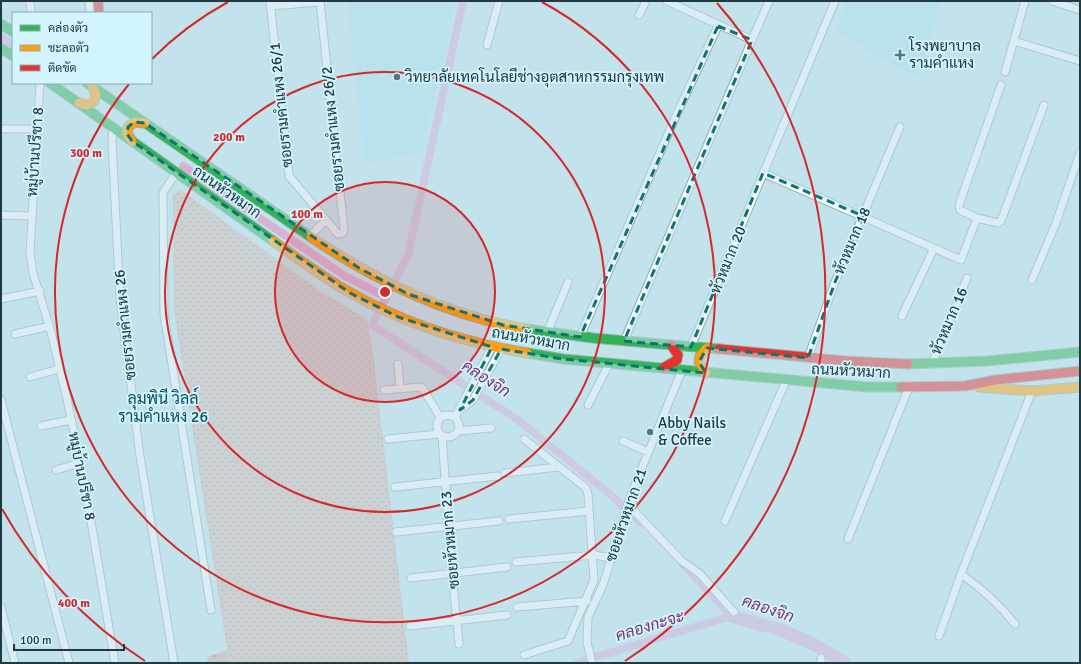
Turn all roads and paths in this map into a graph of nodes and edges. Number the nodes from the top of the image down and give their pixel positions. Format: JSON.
{"nodes":[{"id":1,"x":30,"y":1,"type":"edge"},
{"id":2,"x":89,"y":1,"type":"edge"},
{"id":3,"x":98,"y":1,"type":"edge"},
{"id":4,"x":499,"y":1,"type":"edge"},
{"id":5,"x":646,"y":1,"type":"edge"},
{"id":6,"x":667,"y":1,"type":"edge"},
{"id":7,"x":769,"y":1,"type":"edge"},
{"id":8,"x":835,"y":1,"type":"edge"},
{"id":9,"x":1024,"y":1,"type":"edge"},
{"id":10,"x":1052,"y":1,"type":"edge"},
{"id":11,"x":320,"y":2,"type":"edge"},
{"id":12,"x":270,"y":4,"type":"edge"},
{"id":13,"x":1080,"y":10,"type":"edge"},
{"id":14,"x":31,"y":12,"type":"edge"},
{"id":15,"x":90,"y":12,"type":"edge"},
{"id":16,"x":99,"y":12,"type":"edge"},
{"id":17,"x":640,"y":15,"type":"dead end"},
{"id":18,"x":1,"y":24,"type":"edge"},
{"id":19,"x":718,"y":26,"type":"junction"},
{"id":20,"x":12,"y":31,"type":"edge"},
{"id":21,"x":752,"y":40,"type":"junction"},
{"id":22,"x":1014,"y":41,"type":"junction"},
{"id":23,"x":487,"y":45,"type":"dead end"},
{"id":24,"x":1,"y":48,"type":"edge"},
{"id":25,"x":12,"y":55,"type":"edge"},
{"id":26,"x":1080,"y":61,"type":"edge"},
{"id":27,"x":1005,"y":72,"type":"dead end"},
{"id":28,"x":40,"y":84,"type":"edge"},
{"id":29,"x":51,"y":84,"type":"edge"},
{"id":30,"x":89,"y":84,"type":"edge"},
{"id":31,"x":106,"y":84,"type":"edge"},
{"id":32,"x":1001,"y":85,"type":"dead end"},
{"id":33,"x":107,"y":96,"type":"junction"},
{"id":34,"x":79,"y":103,"type":"junction"},
{"id":35,"x":1044,"y":105,"type":"dead end"},
{"id":36,"x":145,"y":123,"type":"junction"},
{"id":37,"x":900,"y":127,"type":"dead end"},
{"id":38,"x":113,"y":128,"type":"junction"},
{"id":39,"x":1,"y":129,"type":"edge"},
{"id":40,"x":36,"y":129,"type":"junction"},
{"id":41,"x":132,"y":141,"type":"junction"},
{"id":42,"x":1080,"y":157,"type":"edge"},
{"id":43,"x":176,"y":173,"type":"junction"},
{"id":44,"x":763,"y":173,"type":"junction"},
{"id":45,"x":1,"y":215,"type":"edge"},
{"id":46,"x":31,"y":216,"type":"junction"},
{"id":47,"x":863,"y":216,"type":"junction"},
{"id":48,"x":977,"y":218,"type":"junction"},
{"id":49,"x":325,"y":221,"type":"junction"},
{"id":50,"x":310,"y":236,"type":"junction"},
{"id":51,"x":934,"y":248,"type":"junction"},
{"id":52,"x":967,"y":278,"type":"dead end"},
{"id":53,"x":1032,"y":280,"type":"dead end"},
{"id":54,"x":568,"y":282,"type":"dead end"},
{"id":55,"x":40,"y":291,"type":"junction"},
{"id":56,"x":1,"y":298,"type":"edge"},
{"id":57,"x":902,"y":316,"type":"dead end"},
{"id":58,"x":50,"y":326,"type":"junction"},
{"id":59,"x":546,"y":333,"type":"junction"},
{"id":60,"x":15,"y":334,"type":"dead end"},
{"id":61,"x":580,"y":337,"type":"junction"},
{"id":62,"x":624,"y":341,"type":"junction"},
{"id":63,"x":670,"y":344,"type":"junction"},
{"id":64,"x":691,"y":347,"type":"junction"},
{"id":65,"x":496,"y":348,"type":"junction"},
{"id":66,"x":707,"y":348,"type":"junction"},
{"id":67,"x":1080,"y":352,"type":"edge"},
{"id":68,"x":808,"y":358,"type":"junction"},
{"id":69,"x":398,"y":364,"type":"dead end"},
{"id":70,"x":609,"y":364,"type":"junction"},
{"id":71,"x":932,"y":364,"type":"junction"},
{"id":72,"x":663,"y":368,"type":"junction"},
{"id":73,"x":59,"y":369,"type":"junction"},
{"id":74,"x":682,"y":370,"type":"junction"},
{"id":75,"x":1080,"y":371,"type":"edge"},
{"id":76,"x":706,"y":373,"type":"junction"},
{"id":77,"x":1053,"y":374,"type":"junction"},
{"id":78,"x":1080,"y":376,"type":"edge"},
{"id":79,"x":30,"y":377,"type":"dead end"},
{"id":80,"x":786,"y":381,"type":"junction"},
{"id":81,"x":965,"y":386,"type":"junction"},
{"id":82,"x":1080,"y":387,"type":"edge"},
{"id":83,"x":400,"y":388,"type":"junction"},
{"id":84,"x":909,"y":388,"type":"junction"},
{"id":85,"x":384,"y":390,"type":"dead end"},
{"id":86,"x":1032,"y":391,"type":"junction"},
{"id":87,"x":1,"y":400,"type":"edge"},
{"id":88,"x":588,"y":405,"type":"dead end"},
{"id":89,"x":460,"y":410,"type":"junction"},
{"id":90,"x":440,"y":417,"type":"junction"},
{"id":91,"x":455,"y":417,"type":"junction"},
{"id":92,"x":71,"y":420,"type":"junction"},
{"id":93,"x":41,"y":426,"type":"dead end"},
{"id":94,"x":491,"y":428,"type":"dead end"},
{"id":95,"x":458,"y":431,"type":"junction"},
{"id":96,"x":441,"y":435,"type":"junction"},
{"id":97,"x":388,"y":439,"type":"dead end"},
{"id":98,"x":524,"y":439,"type":"dead end"},
{"id":99,"x":623,"y":441,"type":"dead end"},
{"id":100,"x":648,"y":452,"type":"junction"},
{"id":101,"x":80,"y":463,"type":"junction"},
{"id":102,"x":558,"y":467,"type":"junction"},
{"id":103,"x":56,"y":470,"type":"dead end"},
{"id":104,"x":445,"y":480,"type":"junction"},
{"id":105,"x":395,"y":487,"type":"dead end"},
{"id":106,"x":631,"y":494,"type":"junction"},
{"id":107,"x":589,"y":511,"type":"junction"},
{"id":108,"x":509,"y":520,"type":"dead end"},
{"id":109,"x":499,"y":521,"type":"dead end"},
{"id":110,"x":725,"y":521,"type":"dead end"},
{"id":111,"x":449,"y":527,"type":"junction"},
{"id":112,"x":396,"y":532,"type":"dead end"},
{"id":113,"x":848,"y":539,"type":"dead end"},
{"id":114,"x":594,"y":555,"type":"junction"},
{"id":115,"x":611,"y":558,"type":"junction"},
{"id":116,"x":516,"y":562,"type":"dead end"},
{"id":117,"x":507,"y":567,"type":"dead end"},
{"id":118,"x":452,"y":573,"type":"junction"},
{"id":119,"x":960,"y":574,"type":"junction"},
{"id":120,"x":411,"y":578,"type":"dead end"},
{"id":121,"x":587,"y":601,"type":"junction"},
{"id":122,"x":1,"y":607,"type":"edge"},
{"id":123,"x":517,"y":607,"type":"dead end"},
{"id":124,"x":211,"y":610,"type":"dead end"},
{"id":125,"x":734,"y":612,"type":"dead end"},
{"id":126,"x":508,"y":615,"type":"dead end"},
{"id":127,"x":457,"y":620,"type":"junction"},
{"id":128,"x":1014,"y":624,"type":"dead end"},
{"id":129,"x":410,"y":626,"type":"dead end"},
{"id":130,"x":939,"y":636,"type":"dead end"},
{"id":131,"x":459,"y":644,"type":"dead end"},
{"id":132,"x":524,"y":656,"type":"dead end"},
{"id":133,"x":15,"y":663,"type":"edge"},
{"id":134,"x":69,"y":663,"type":"edge"},
{"id":135,"x":115,"y":663,"type":"edge"},
{"id":136,"x":174,"y":663,"type":"edge"},
{"id":137,"x":592,"y":663,"type":"edge"}],
"edges":[{"from":1,"to":14,"type":"street"},
{"from":2,"to":15,"type":"street"},
{"from":3,"to":16,"type":"main road"},
{"from":4,"to":23,"type":"street"},
{"from":5,"to":17,"type":"street"},
{"from":6,"to":19,"type":"street"},
{"from":7,"to":21,"type":"street"},
{"from":8,"to":44,"type":"street","name":"หัวหมาก 20"},
{"from":9,"to":22,"type":"street"},
{"from":10,"to":13,"type":"street"},
{"from":11,"to":12,"type":"street"},
{"from":11,"to":49,"type":"street","name":"ซอยรามคำแหง 26/2"},
{"from":12,"to":49,"type":"street","name":"ซอยรามคำแหง 26/1"},
{"from":18,"to":20,"type":"main road"},
{"from":19,"to":21,"type":"street"},
{"from":19,"to":61,"type":"street"},
{"from":21,"to":62,"type":"street"},
{"from":22,"to":26,"type":"street"},
{"from":22,"to":27,"type":"street"},
{"from":24,"to":25,"type":"main road"},
{"from":28,"to":40,"type":"street","name":"หมู่บ้านปรีชา 8"},
{"from":29,"to":34,"type":"main road","name":"ถนนหัวหมาก"},
{"from":30,"to":33,"type":"main road","name":"ถนนหัวหมาก"},
{"from":30,"to":34,"type":"main road"},
{"from":31,"to":33,"type":"main road"},
{"from":32,"to":48,"type":"street"},
{"from":33,"to":36,"type":"main road","name":"ถนนหัวหมาก"},
{"from":34,"to":38,"type":"main road","name":"ถนนหัวหมาก"},
{"from":35,"to":48,"type":"street"},
{"from":36,"to":41,"type":"main road"},
{"from":36,"to":50,"type":"main road","name":"ถนนหัวหมาก"},
{"from":37,"to":47,"type":"street","name":"หัวหมาก 18"},
{"from":38,"to":41,"type":"main road","name":"ถนนหัวหมาก"},
{"from":38,"to":136,"type":"street","name":"ซอยรามคำแหง 26"},
{"from":39,"to":40,"type":"street"},
{"from":40,"to":46,"type":"street","name":"หมู่บ้านปรีชา 8"},
{"from":41,"to":43,"type":"main road","name":"ถนนหัวหมาก"},
{"from":42,"to":53,"type":"street"},
{"from":43,"to":65,"type":"main road","name":"ถนนหัวหมาก"},
{"from":43,"to":124,"type":"street"},
{"from":44,"to":47,"type":"street"},
{"from":44,"to":64,"type":"street","name":"หัวหมาก 20"},
{"from":45,"to":46,"type":"street"},
{"from":46,"to":55,"type":"street","name":"หมู่บ้านปรีชา 8"},
{"from":47,"to":51,"type":"street"},
{"from":47,"to":68,"type":"street","name":"หัวหมาก 18"},
{"from":48,"to":51,"type":"street"},
{"from":49,"to":50,"type":"street"},
{"from":50,"to":59,"type":"main road","name":"ถนนหัวหมาก"},
{"from":51,"to":57,"type":"street"},
{"from":52,"to":71,"type":"street","name":"หัวหมาก 16"},
{"from":54,"to":59,"type":"street"},
{"from":55,"to":56,"type":"street"},
{"from":55,"to":58,"type":"street","name":"หมู่บ้านปรีชา 8"},
{"from":58,"to":60,"type":"street"},
{"from":58,"to":73,"type":"street","name":"หมู่บ้านปรีชา 8"},
{"from":59,"to":61,"type":"main road","name":"ถนนหัวหมาก"},
{"from":61,"to":62,"type":"main road","name":"ถนนหัวหมาก"},
{"from":62,"to":63,"type":"main road","name":"ถนนหัวหมาก"},
{"from":63,"to":64,"type":"main road","name":"ถนนหัวหมาก"},
{"from":63,"to":72,"type":"main road"},
{"from":64,"to":66,"type":"main road","name":"ถนนหัวหมาก"},
{"from":65,"to":70,"type":"main road","name":"ถนนหัวหมาก"},
{"from":65,"to":89,"type":"street"},
{"from":65,"to":89,"type":"street"},
{"from":66,"to":68,"type":"main road","name":"ถนนหัวหมาก"},
{"from":66,"to":76,"type":"main road"},
{"from":67,"to":71,"type":"main road","name":"ถนนหัวหมาก"},
{"from":68,"to":71,"type":"main road","name":"ถนนหัวหมาก"},
{"from":69,"to":83,"type":"street"},
{"from":70,"to":72,"type":"main road","name":"ถนนหัวหมาก"},
{"from":70,"to":88,"type":"street"},
{"from":72,"to":74,"type":"main road","name":"ถนนหัวหมาก"},
{"from":73,"to":79,"type":"street"},
{"from":73,"to":92,"type":"street","name":"หมู่บ้านปรีชา 8"},
{"from":74,"to":76,"type":"main road","name":"ถนนหัวหมาก"},
{"from":74,"to":100,"type":"street","name":"ซอยหัวหมาก 21"},
{"from":75,"to":77,"type":"main road","name":"ถนนหัวหมาก"},
{"from":76,"to":80,"type":"main road","name":"ถนนหัวหมาก"},
{"from":77,"to":78,"type":"main road"},
{"from":77,"to":81,"type":"main road","name":"ถนนหัวหมาก"},
{"from":80,"to":84,"type":"main road","name":"ถนนหัวหมาก"},
{"from":80,"to":110,"type":"street"},
{"from":81,"to":84,"type":"main road","name":"ถนนหัวหมาก"},
{"from":81,"to":86,"type":"main road"},
{"from":82,"to":86,"type":"main road"},
{"from":83,"to":85,"type":"street"},
{"from":83,"to":90,"type":"street"},
{"from":84,"to":113,"type":"street"},
{"from":86,"to":119,"type":"street"},
{"from":87,"to":134,"type":"street"},
{"from":89,"to":91,"type":"street"},
{"from":90,"to":91,"type":"street"},
{"from":90,"to":96,"type":"street","name":"ซอยหัวหมาก 23"},
{"from":91,"to":95,"type":"street"},
{"from":92,"to":93,"type":"street"},
{"from":92,"to":101,"type":"street","name":"หมู่บ้านปรีชา 8"},
{"from":94,"to":95,"type":"street"},
{"from":95,"to":96,"type":"street"},
{"from":96,"to":97,"type":"street"},
{"from":96,"to":104,"type":"street","name":"ซอยหัวหมาก 23"},
{"from":98,"to":102,"type":"street"},
{"from":99,"to":100,"type":"street"},
{"from":100,"to":106,"type":"street","name":"ซอยหัวหมาก 21"},
{"from":101,"to":103,"type":"street"},
{"from":101,"to":135,"type":"street","name":"หมู่บ้านปรีชา 8"},
{"from":102,"to":104,"type":"street"},
{"from":102,"to":107,"type":"street"},
{"from":104,"to":105,"type":"street"},
{"from":104,"to":111,"type":"street","name":"ซอยหัวหมาก 23"},
{"from":106,"to":115,"type":"street","name":"ซอยหัวหมาก 21"},
{"from":106,"to":125,"type":"street"},
{"from":107,"to":108,"type":"street"},
{"from":107,"to":114,"type":"street"},
{"from":109,"to":111,"type":"street"},
{"from":111,"to":112,"type":"street"},
{"from":111,"to":118,"type":"street","name":"ซอยหัวหมาก 23"},
{"from":114,"to":115,"type":"street"},
{"from":114,"to":116,"type":"street"},
{"from":114,"to":121,"type":"street"},
{"from":115,"to":137,"type":"street","name":"ซอยหัวหมาก 21"},
{"from":117,"to":118,"type":"street"},
{"from":118,"to":120,"type":"street"},
{"from":118,"to":127,"type":"street","name":"ซอยหัวหมาก 23"},
{"from":119,"to":128,"type":"street"},
{"from":119,"to":130,"type":"street"},
{"from":121,"to":123,"type":"street"},
{"from":121,"to":132,"type":"street"},
{"from":122,"to":133,"type":"street"},
{"from":126,"to":127,"type":"street"},
{"from":127,"to":129,"type":"street"},
{"from":127,"to":131,"type":"street","name":"ซอยหัวหมาก 23"}]}
